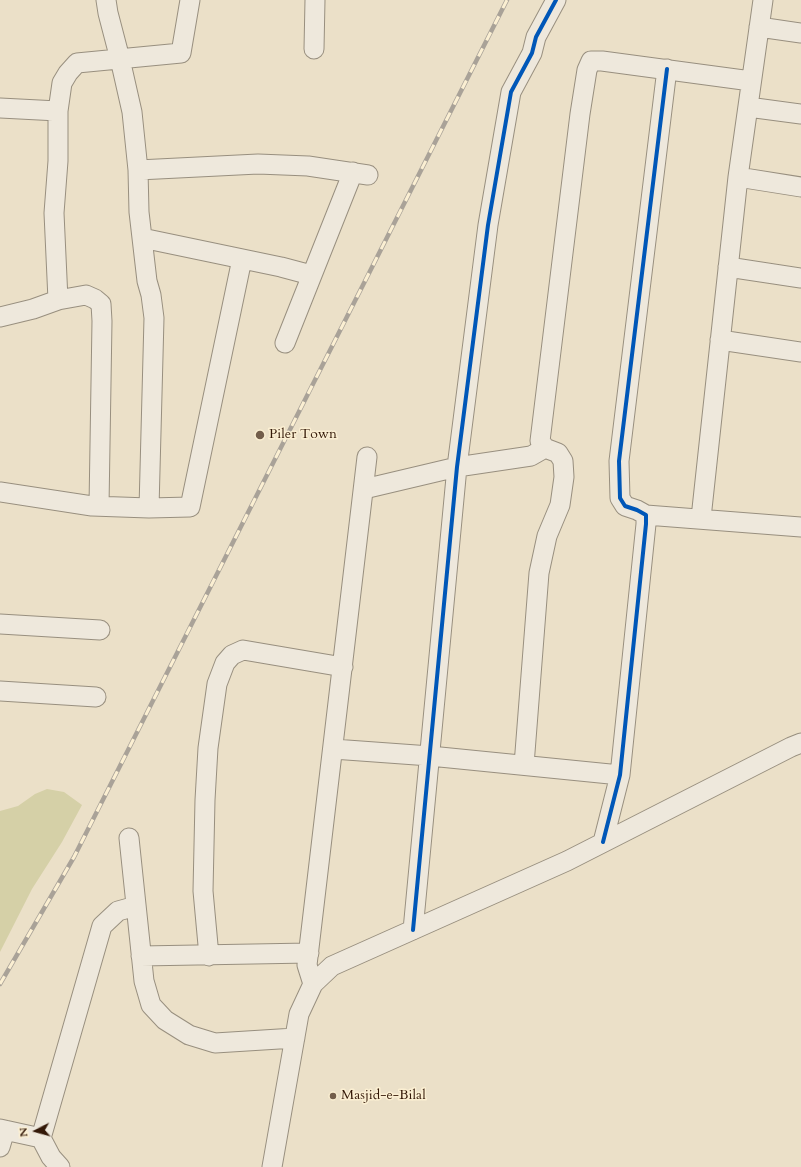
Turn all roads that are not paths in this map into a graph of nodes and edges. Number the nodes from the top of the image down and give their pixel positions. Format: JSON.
{"nodes":[{"id":1,"x":106,"y":0,"type":"edge"},
{"id":2,"x":190,"y":0,"type":"edge"},
{"id":3,"x":315,"y":0,"type":"edge"},
{"id":4,"x":556,"y":0,"type":"edge"},
{"id":5,"x":763,"y":0,"type":"edge"},
{"id":6,"x":759,"y":27,"type":"junction"},
{"id":7,"x":801,"y":33,"type":"edge"},
{"id":8,"x":314,"y":49,"type":"dead end"},
{"id":9,"x":120,"y":59,"type":"junction"},
{"id":10,"x":667,"y":69,"type":"junction"},
{"id":11,"x":751,"y":81,"type":"junction"},
{"id":12,"x":748,"y":107,"type":"junction"},
{"id":13,"x":0,"y":108,"type":"edge"},
{"id":14,"x":58,"y":111,"type":"junction"},
{"id":15,"x":801,"y":114,"type":"edge"},
{"id":16,"x":138,"y":170,"type":"junction"},
{"id":17,"x":738,"y":177,"type":"junction"},
{"id":18,"x":801,"y":187,"type":"edge"},
{"id":19,"x":142,"y":238,"type":"junction"},
{"id":20,"x":242,"y":259,"type":"junction"},
{"id":21,"x":728,"y":267,"type":"junction"},
{"id":22,"x":311,"y":275,"type":"junction"},
{"id":23,"x":801,"y":278,"type":"edge"},
{"id":24,"x":58,"y":300,"type":"junction"},
{"id":25,"x":0,"y":317,"type":"edge"},
{"id":26,"x":720,"y":340,"type":"junction"},
{"id":27,"x":284,"y":343,"type":"dead end"},
{"id":28,"x":801,"y":352,"type":"edge"},
{"id":29,"x":545,"y":448,"type":"junction"},
{"id":30,"x":367,"y":457,"type":"dead end"},
{"id":31,"x":457,"y":466,"type":"junction"},
{"id":32,"x":364,"y":489,"type":"junction"},
{"id":33,"x":0,"y":492,"type":"edge"},
{"id":34,"x":99,"y":506,"type":"junction"},
{"id":35,"x":150,"y":508,"type":"junction"},
{"id":36,"x":646,"y":515,"type":"junction"},
{"id":37,"x":701,"y":518,"type":"junction"},
{"id":38,"x":801,"y":527,"type":"edge"},
{"id":39,"x":0,"y":624,"type":"edge"},
{"id":40,"x":100,"y":630,"type":"dead end"},
{"id":41,"x":343,"y":667,"type":"junction"},
{"id":42,"x":0,"y":691,"type":"edge"},
{"id":43,"x":96,"y":697,"type":"dead end"},
{"id":44,"x":801,"y":743,"type":"edge"},
{"id":45,"x":333,"y":749,"type":"junction"},
{"id":46,"x":430,"y":756,"type":"junction"},
{"id":47,"x":524,"y":765,"type":"junction"},
{"id":48,"x":620,"y":775,"type":"junction"},
{"id":49,"x":129,"y":838,"type":"dead end"},
{"id":50,"x":603,"y":842,"type":"junction"},
{"id":51,"x":136,"y":906,"type":"junction"},
{"id":52,"x":413,"y":930,"type":"junction"},
{"id":53,"x":309,"y":953,"type":"junction"},
{"id":54,"x":142,"y":956,"type":"junction"},
{"id":55,"x":209,"y":956,"type":"junction"},
{"id":56,"x":313,"y":984,"type":"junction"},
{"id":57,"x":295,"y":1038,"type":"junction"},
{"id":58,"x":2,"y":1135,"type":"edge"},
{"id":59,"x":41,"y":1138,"type":"junction"},
{"id":60,"x":60,"y":1167,"type":"edge"},
{"id":61,"x":272,"y":1167,"type":"edge"}],
"edges":[{"from":1,"to":9,"type":"street"},
{"from":2,"to":9,"type":"street"},
{"from":3,"to":8,"type":"street"},
{"from":4,"to":31,"type":"street"},
{"from":5,"to":6,"type":"street"},
{"from":6,"to":7,"type":"street"},
{"from":6,"to":11,"type":"street"},
{"from":9,"to":14,"type":"street"},
{"from":9,"to":16,"type":"street"},
{"from":10,"to":11,"type":"street"},
{"from":10,"to":29,"type":"street"},
{"from":10,"to":36,"type":"street"},
{"from":11,"to":12,"type":"street"},
{"from":12,"to":15,"type":"street"},
{"from":12,"to":17,"type":"street"},
{"from":13,"to":14,"type":"street"},
{"from":14,"to":24,"type":"street"},
{"from":16,"to":19,"type":"street"},
{"from":16,"to":22,"type":"street"},
{"from":17,"to":18,"type":"street"},
{"from":17,"to":21,"type":"street"},
{"from":19,"to":20,"type":"street"},
{"from":19,"to":35,"type":"street"},
{"from":20,"to":22,"type":"street"},
{"from":20,"to":35,"type":"street"},
{"from":21,"to":23,"type":"street"},
{"from":21,"to":26,"type":"street"},
{"from":22,"to":27,"type":"street"},
{"from":24,"to":25,"type":"street"},
{"from":24,"to":34,"type":"street"},
{"from":26,"to":28,"type":"street"},
{"from":26,"to":37,"type":"street"},
{"from":29,"to":31,"type":"street"},
{"from":29,"to":47,"type":"street"},
{"from":30,"to":32,"type":"street"},
{"from":31,"to":32,"type":"street"},
{"from":31,"to":46,"type":"street"},
{"from":32,"to":41,"type":"street"},
{"from":33,"to":34,"type":"street"},
{"from":34,"to":35,"type":"street"},
{"from":36,"to":37,"type":"street"},
{"from":36,"to":48,"type":"street"},
{"from":37,"to":38,"type":"street"},
{"from":39,"to":40,"type":"street"},
{"from":41,"to":45,"type":"street"},
{"from":41,"to":55,"type":"street"},
{"from":42,"to":43,"type":"street"},
{"from":44,"to":50,"type":"street"},
{"from":45,"to":46,"type":"street"},
{"from":45,"to":53,"type":"street"},
{"from":46,"to":47,"type":"street"},
{"from":46,"to":52,"type":"street"},
{"from":47,"to":48,"type":"street"},
{"from":48,"to":50,"type":"street"},
{"from":49,"to":51,"type":"street"},
{"from":50,"to":52,"type":"street"},
{"from":51,"to":54,"type":"street"},
{"from":51,"to":59,"type":"street"},
{"from":52,"to":56,"type":"street"},
{"from":53,"to":55,"type":"street"},
{"from":53,"to":56,"type":"street"},
{"from":54,"to":55,"type":"street"},
{"from":54,"to":57,"type":"street"},
{"from":56,"to":57,"type":"street"},
{"from":57,"to":61,"type":"street"},
{"from":58,"to":59,"type":"street"},
{"from":59,"to":60,"type":"street"}]}
